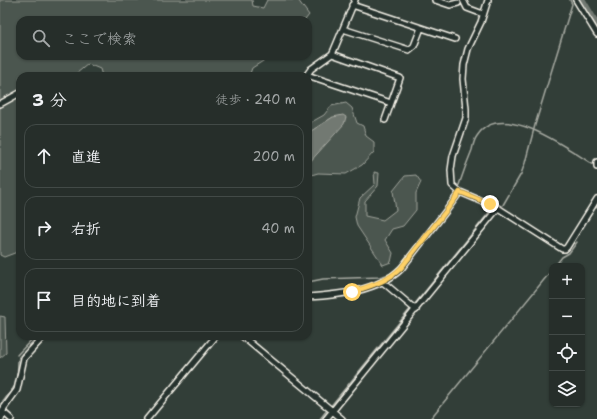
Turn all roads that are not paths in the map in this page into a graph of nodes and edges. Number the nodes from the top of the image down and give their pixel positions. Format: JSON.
{"nodes":[{"id":1,"x":435,"y":0,"type":"edge"},
{"id":2,"x":463,"y":0,"type":"edge"},
{"id":3,"x":488,"y":0,"type":"edge"},
{"id":4,"x":576,"y":0,"type":"edge"},
{"id":5,"x":354,"y":2,"type":"edge"},
{"id":6,"x":458,"y":3,"type":"dead end"},
{"id":7,"x":484,"y":14,"type":"junction"},
{"id":8,"x":343,"y":28,"type":"junction"},
{"id":9,"x":421,"y":28,"type":"junction"},
{"id":10,"x":597,"y":34,"type":"edge"},
{"id":11,"x":455,"y":39,"type":"dead end"},
{"id":12,"x":332,"y":54,"type":"junction"},
{"id":13,"x":309,"y":72,"type":"edge"},
{"id":14,"x":312,"y":77,"type":"edge"},
{"id":15,"x":16,"y":95,"type":"edge"},
{"id":16,"x":391,"y":103,"type":"junction"},
{"id":17,"x":0,"y":104,"type":"edge"},
{"id":18,"x":385,"y":120,"type":"dead end"},
{"id":19,"x":597,"y":162,"type":"edge"},
{"id":20,"x":597,"y":167,"type":"edge"},
{"id":21,"x":460,"y":192,"type":"junction"},
{"id":22,"x":597,"y":199,"type":"edge"},
{"id":23,"x":498,"y":208,"type":"junction"},
{"id":24,"x":383,"y":282,"type":"junction"},
{"id":25,"x":312,"y":297,"type":"edge"},
{"id":26,"x":416,"y":310,"type":"junction"},
{"id":27,"x":40,"y":340,"type":"edge"},
{"id":28,"x":213,"y":340,"type":"edge"},
{"id":29,"x":247,"y":340,"type":"edge"},
{"id":30,"x":330,"y":409,"type":"junction"},
{"id":31,"x":2,"y":411,"type":"junction"},
{"id":32,"x":1,"y":419,"type":"edge"},
{"id":33,"x":11,"y":419,"type":"edge"},
{"id":34,"x":147,"y":419,"type":"edge"},
{"id":35,"x":326,"y":419,"type":"edge"},
{"id":36,"x":342,"y":419,"type":"edge"}],
"edges":[{"from":1,"to":6,"type":"street"},
{"from":2,"to":7,"type":"street"},
{"from":3,"to":7,"type":"street"},
{"from":4,"to":10,"type":"street"},
{"from":5,"to":8,"type":"street"},
{"from":5,"to":9,"type":"street"},
{"from":7,"to":21,"type":"street"},
{"from":8,"to":9,"type":"street"},
{"from":8,"to":12,"type":"street"},
{"from":9,"to":11,"type":"street"},
{"from":12,"to":13,"type":"street"},
{"from":12,"to":16,"type":"street"},
{"from":14,"to":16,"type":"street"},
{"from":15,"to":17,"type":"street"},
{"from":16,"to":18,"type":"street"},
{"from":19,"to":20,"type":"street"},
{"from":21,"to":23,"type":"street"},
{"from":21,"to":24,"type":"street"},
{"from":22,"to":23,"type":"street"},
{"from":23,"to":26,"type":"street"},
{"from":24,"to":25,"type":"street"},
{"from":24,"to":26,"type":"street"},
{"from":26,"to":30,"type":"street"},
{"from":27,"to":31,"type":"street"},
{"from":28,"to":34,"type":"street"},
{"from":29,"to":30,"type":"street"},
{"from":30,"to":35,"type":"street"},
{"from":30,"to":36,"type":"street"},
{"from":31,"to":32,"type":"street"},
{"from":31,"to":33,"type":"street"}]}
